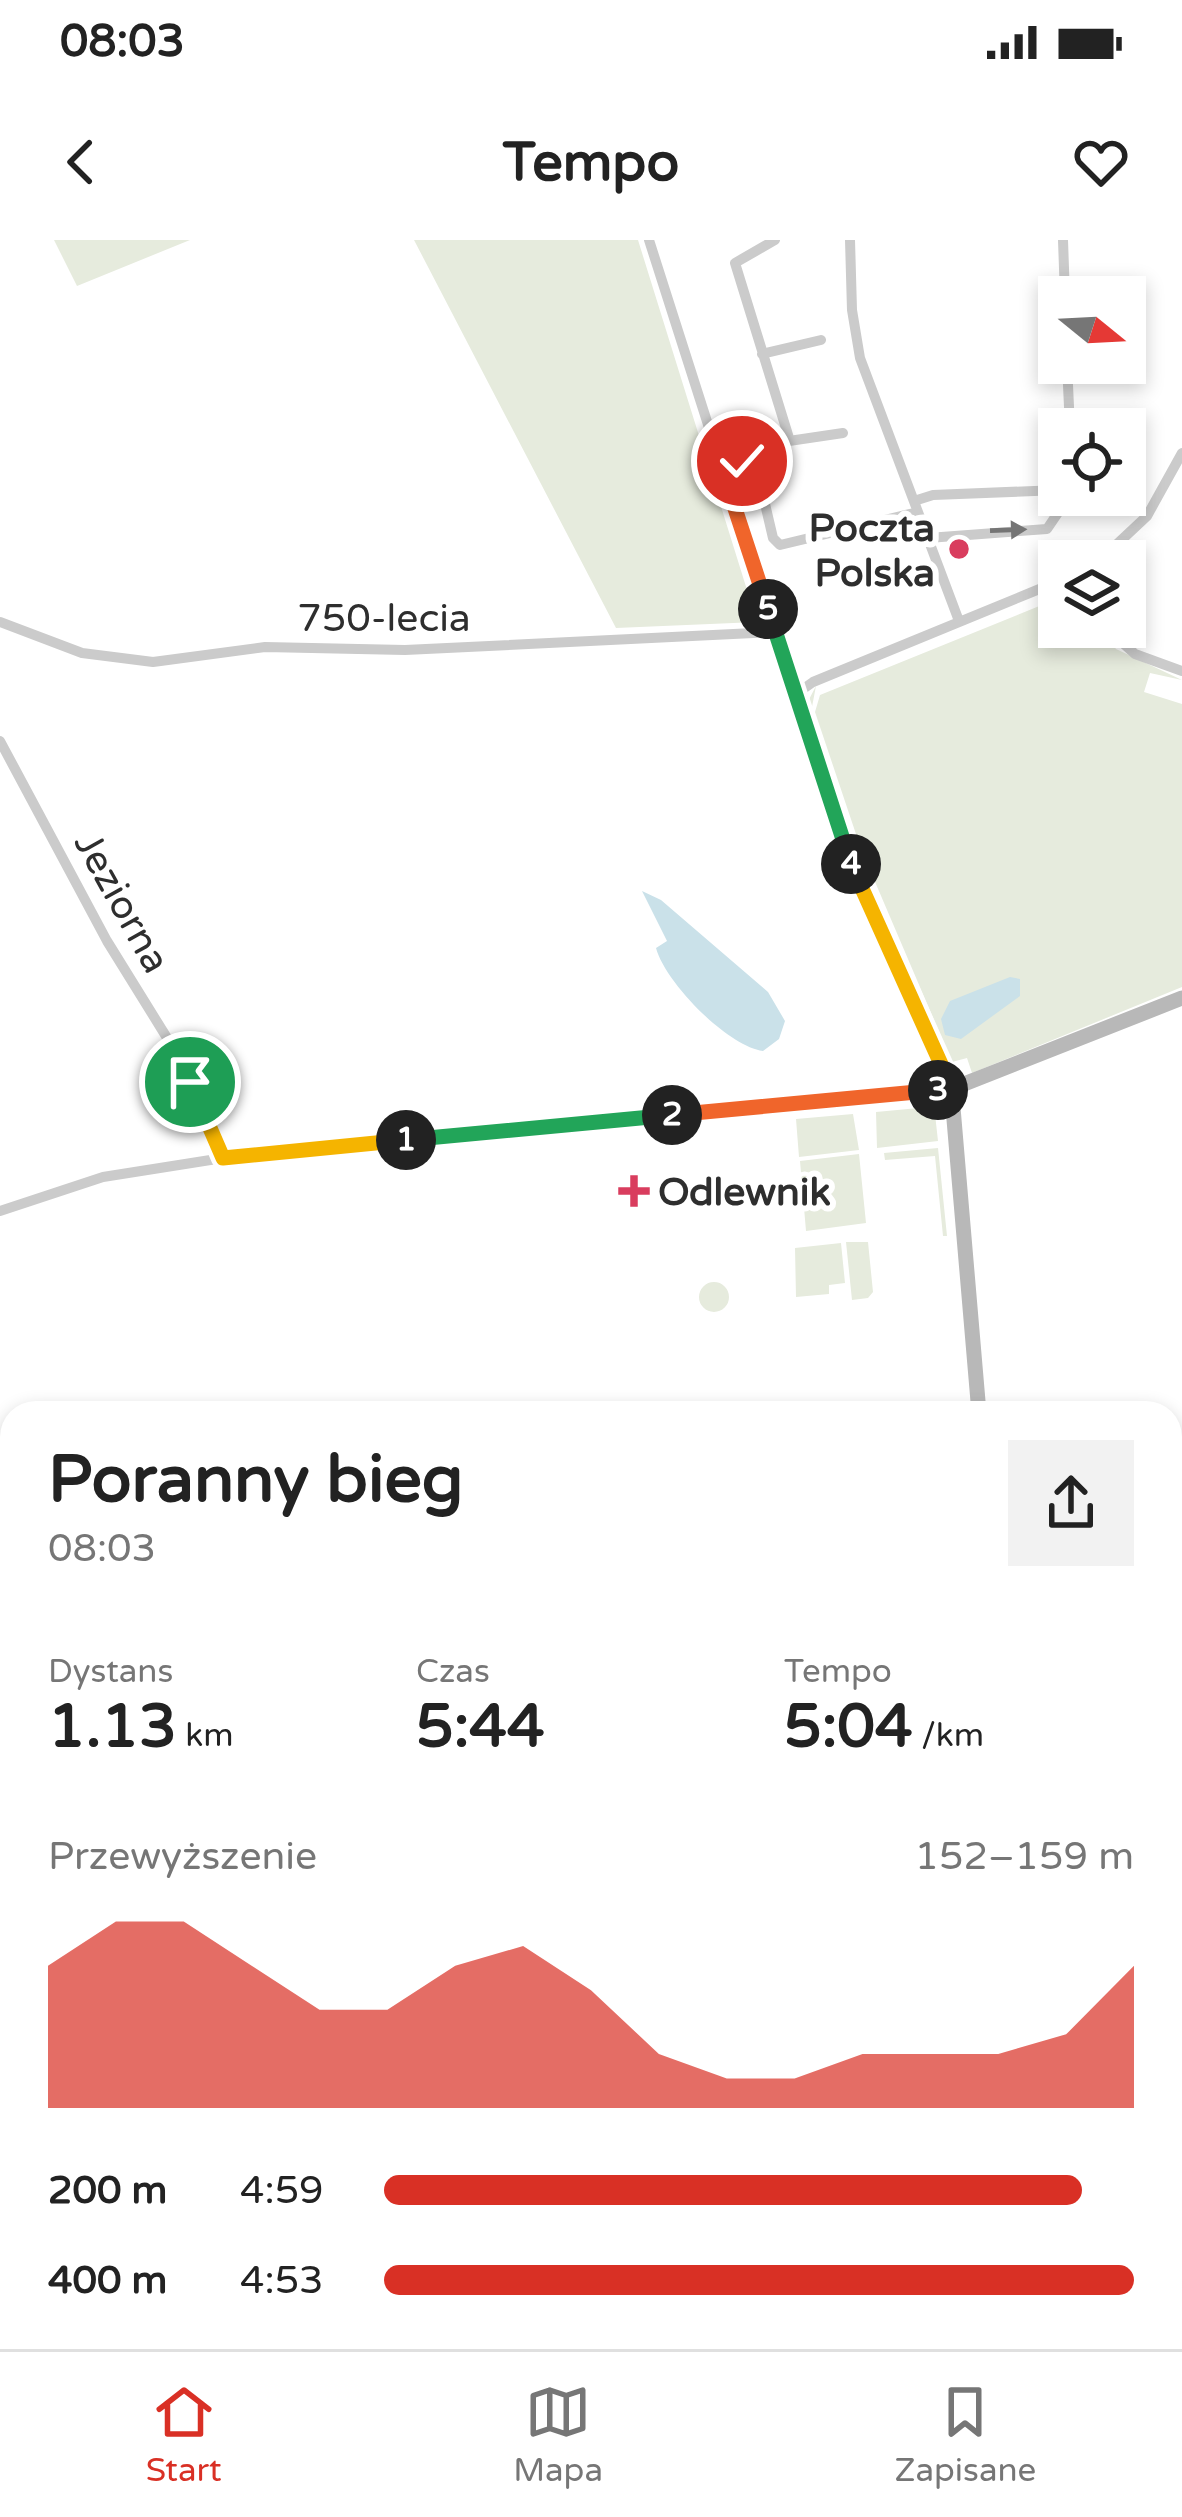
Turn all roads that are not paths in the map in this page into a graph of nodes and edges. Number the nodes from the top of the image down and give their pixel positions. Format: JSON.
{"nodes":[{"id":1,"x":649,"y":240,"type":"edge"},
{"id":2,"x":775,"y":240,"type":"edge"},
{"id":3,"x":850,"y":240,"type":"edge"},
{"id":4,"x":1064,"y":240,"type":"edge"},
{"id":5,"x":1065,"y":276,"type":"edge"},
{"id":6,"x":821,"y":340,"type":"dead end"},
{"id":7,"x":762,"y":354,"type":"junction"},
{"id":8,"x":843,"y":433,"type":"dead end"},
{"id":9,"x":789,"y":441,"type":"junction"},
{"id":10,"x":1182,"y":453,"type":"edge"},
{"id":11,"x":754,"y":457,"type":"junction"},
{"id":12,"x":722,"y":469,"type":"junction"},
{"id":13,"x":1178,"y":469,"type":"edge"},
{"id":14,"x":1038,"y":491,"type":"edge"},
{"id":15,"x":916,"y":506,"type":"junction"},
{"id":16,"x":1056,"y":516,"type":"edge"},
{"id":17,"x":928,"y":538,"type":"junction"},
{"id":18,"x":1123,"y":540,"type":"edge"},
{"id":19,"x":1038,"y":589,"type":"edge"},
{"id":20,"x":959,"y":621,"type":"junction"},
{"id":21,"x":0,"y":622,"type":"edge"},
{"id":22,"x":775,"y":632,"type":"junction"},
{"id":23,"x":1128,"y":648,"type":"edge"},
{"id":24,"x":1182,"y":670,"type":"edge"},
{"id":25,"x":796,"y":694,"type":"junction"},
{"id":26,"x":0,"y":741,"type":"edge"},
{"id":27,"x":1182,"y":998,"type":"edge"},
{"id":28,"x":954,"y":1093,"type":"junction"},
{"id":29,"x":223,"y":1158,"type":"junction"},
{"id":30,"x":0,"y":1211,"type":"edge"},
{"id":31,"x":978,"y":1401,"type":"edge"}],
"edges":[{"from":1,"to":12,"type":"street"},
{"from":2,"to":7,"type":"street"},
{"from":3,"to":15,"type":"street"},
{"from":4,"to":5,"type":"street"},
{"from":6,"to":7,"type":"street"},
{"from":7,"to":9,"type":"street"},
{"from":8,"to":9,"type":"street"},
{"from":9,"to":11,"type":"street"},
{"from":10,"to":13,"type":"street"},
{"from":11,"to":12,"type":"street"},
{"from":11,"to":15,"type":"street"},
{"from":12,"to":22,"type":"street"},
{"from":13,"to":18,"type":"street"},
{"from":14,"to":15,"type":"street"},
{"from":15,"to":17,"type":"street"},
{"from":17,"to":16,"type":"street","one_way":true},
{"from":17,"to":20,"type":"street"},
{"from":19,"to":20,"type":"street"},
{"from":20,"to":25,"type":"street"},
{"from":21,"to":22,"type":"street","name":"750-lecia"},
{"from":22,"to":25,"type":"street"},
{"from":23,"to":24,"type":"street"},
{"from":25,"to":28,"type":"street"},
{"from":26,"to":29,"type":"street","name":"Jeziorna"},
{"from":27,"to":28,"type":"main road"},
{"from":28,"to":29,"type":"street"},
{"from":28,"to":31,"type":"main road"},
{"from":29,"to":30,"type":"street"}]}
